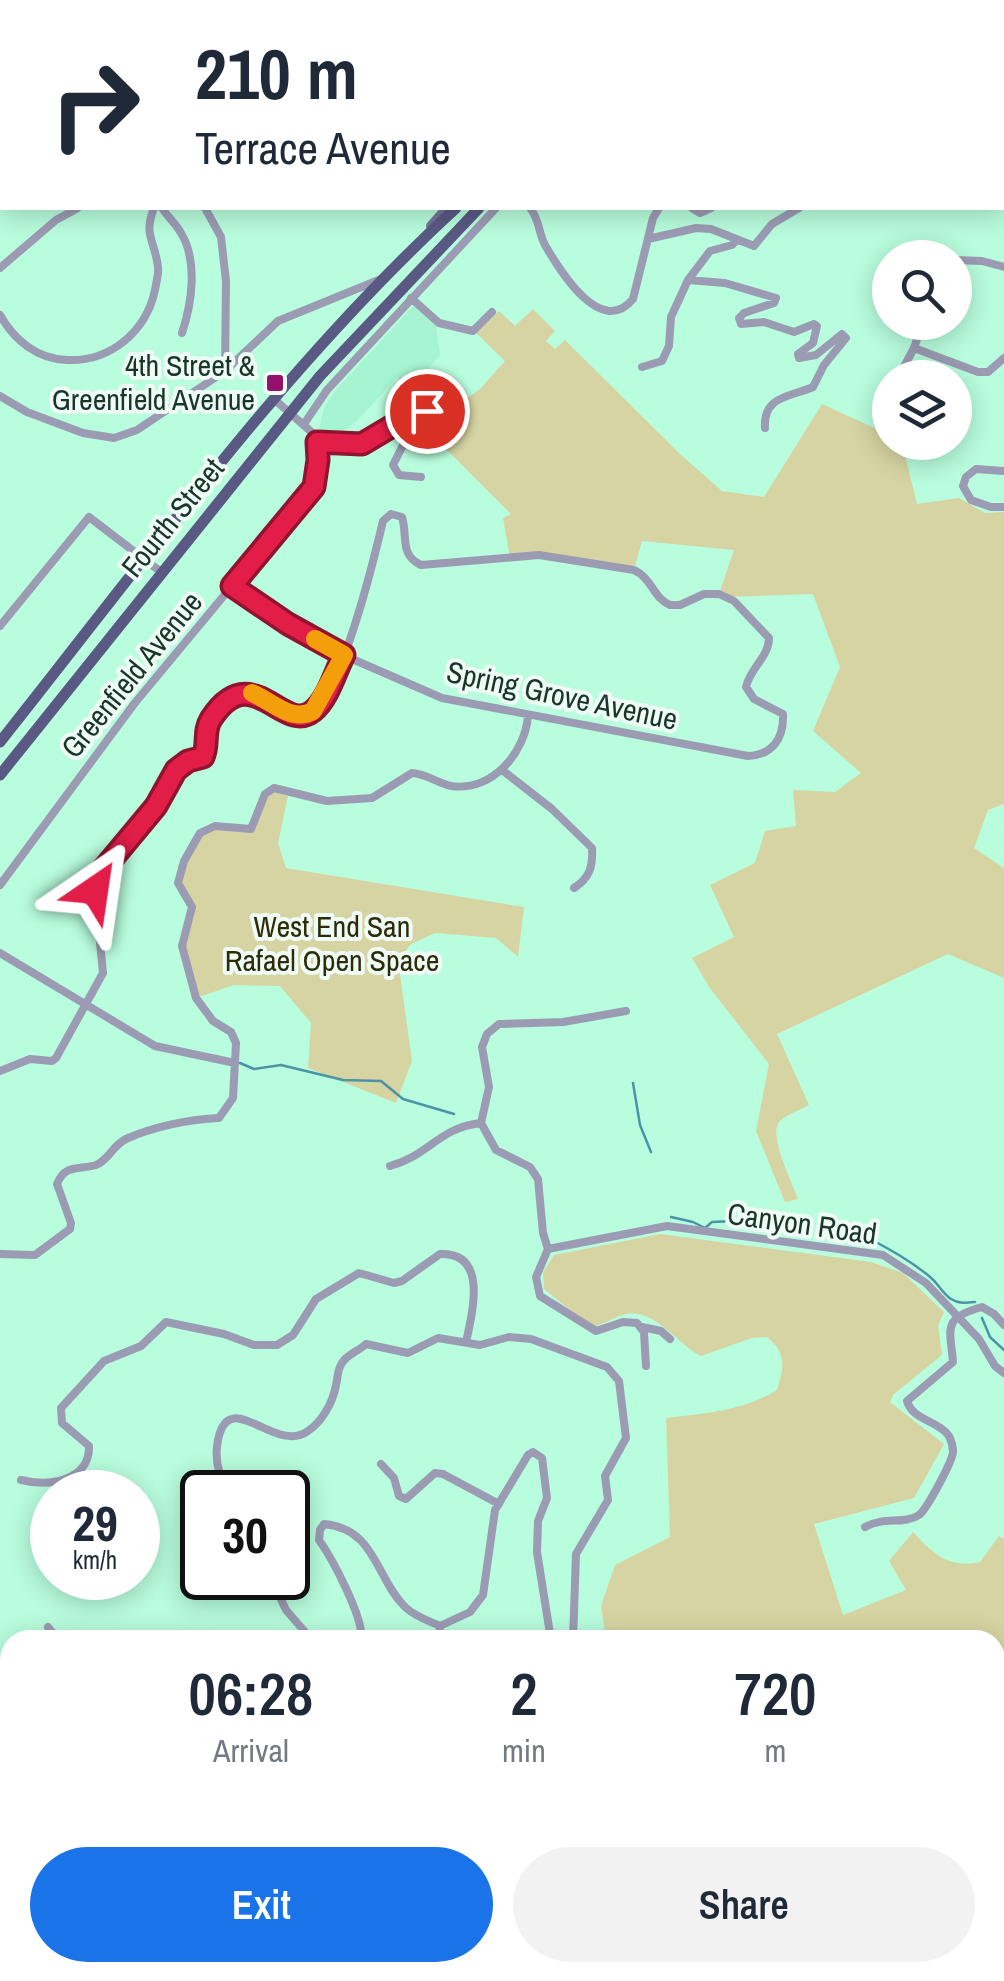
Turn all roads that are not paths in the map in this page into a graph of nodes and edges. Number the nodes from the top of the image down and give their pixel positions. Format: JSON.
{"nodes":[{"id":1,"x":74,"y":210,"type":"edge"},
{"id":2,"x":157,"y":210,"type":"edge"},
{"id":3,"x":160,"y":210,"type":"edge"},
{"id":4,"x":206,"y":210,"type":"edge"},
{"id":5,"x":445,"y":210,"type":"edge"},
{"id":6,"x":454,"y":210,"type":"edge"},
{"id":7,"x":473,"y":210,"type":"edge"},
{"id":8,"x":494,"y":210,"type":"edge"},
{"id":9,"x":531,"y":210,"type":"edge"},
{"id":10,"x":658,"y":210,"type":"edge"},
{"id":11,"x":795,"y":210,"type":"edge"},
{"id":12,"x":648,"y":239,"type":"junction"},
{"id":13,"x":737,"y":240,"type":"junction"},
{"id":14,"x":416,"y":244,"type":"junction"},
{"id":15,"x":972,"y":261,"type":"edge"},
{"id":16,"x":1004,"y":267,"type":"edge"},
{"id":17,"x":0,"y":268,"type":"edge"},
{"id":18,"x":381,"y":279,"type":"junction"},
{"id":19,"x":688,"y":280,"type":"junction"},
{"id":20,"x":411,"y":298,"type":"junction"},
{"id":21,"x":492,"y":312,"type":"dead end"},
{"id":22,"x":0,"y":315,"type":"edge"},
{"id":23,"x":182,"y":333,"type":"dead end"},
{"id":24,"x":917,"y":340,"type":"edge"},
{"id":25,"x":914,"y":348,"type":"junction"},
{"id":26,"x":1004,"y":358,"type":"edge"},
{"id":27,"x":908,"y":360,"type":"edge"},
{"id":28,"x":642,"y":367,"type":"dead end"},
{"id":29,"x":225,"y":371,"type":"junction"},
{"id":30,"x":0,"y":396,"type":"edge"},
{"id":31,"x":275,"y":400,"type":"junction"},
{"id":32,"x":290,"y":413,"type":"junction"},
{"id":33,"x":304,"y":424,"type":"junction"},
{"id":34,"x":765,"y":428,"type":"dead end"},
{"id":35,"x":317,"y":442,"type":"junction"},
{"id":36,"x":1004,"y":470,"type":"edge"},
{"id":37,"x":421,"y":477,"type":"dead end"},
{"id":38,"x":1004,"y":507,"type":"edge"},
{"id":39,"x":146,"y":560,"type":"junction"},
{"id":40,"x":161,"y":572,"type":"junction"},
{"id":41,"x":232,"y":586,"type":"junction"},
{"id":42,"x":0,"y":626,"type":"edge"},
{"id":43,"x":344,"y":655,"type":"junction"},
{"id":44,"x":528,"y":716,"type":"junction"},
{"id":45,"x":0,"y":742,"type":"edge"},
{"id":46,"x":502,"y":770,"type":"junction"},
{"id":47,"x":0,"y":775,"type":"edge"},
{"id":48,"x":0,"y":885,"type":"edge"},
{"id":49,"x":574,"y":888,"type":"dead end"},
{"id":50,"x":0,"y":953,"type":"edge"},
{"id":51,"x":88,"y":1005,"type":"junction"},
{"id":52,"x":626,"y":1011,"type":"dead end"},
{"id":53,"x":235,"y":1063,"type":"junction"},
{"id":54,"x":0,"y":1071,"type":"edge"},
{"id":55,"x":480,"y":1122,"type":"junction"},
{"id":56,"x":390,"y":1166,"type":"dead end"},
{"id":57,"x":548,"y":1249,"type":"junction"},
{"id":58,"x":0,"y":1254,"type":"edge"},
{"id":59,"x":957,"y":1316,"type":"junction"},
{"id":60,"x":1004,"y":1325,"type":"edge"},
{"id":61,"x":642,"y":1327,"type":"junction"},
{"id":62,"x":670,"y":1339,"type":"dead end"},
{"id":63,"x":466,"y":1342,"type":"junction"},
{"id":64,"x":646,"y":1366,"type":"dead end"},
{"id":65,"x":1004,"y":1373,"type":"edge"},
{"id":66,"x":381,"y":1464,"type":"dead end"},
{"id":67,"x":220,"y":1470,"type":"edge"},
{"id":68,"x":22,"y":1480,"type":"dead end"},
{"id":69,"x":498,"y":1504,"type":"junction"},
{"id":70,"x":865,"y":1527,"type":"dead end"},
{"id":71,"x":281,"y":1600,"type":"edge"},
{"id":72,"x":440,"y":1626,"type":"junction"},
{"id":73,"x":303,"y":1630,"type":"edge"},
{"id":74,"x":362,"y":1630,"type":"edge"},
{"id":75,"x":440,"y":1630,"type":"edge"},
{"id":76,"x":549,"y":1630,"type":"edge"},
{"id":77,"x":572,"y":1630,"type":"edge"}],
"edges":[{"from":1,"to":17,"type":"street"},
{"from":2,"to":22,"type":"street"},
{"from":3,"to":23,"type":"street"},
{"from":4,"to":29,"type":"street"},
{"from":5,"to":14,"type":"main road","name":"Fourth Street"},
{"from":6,"to":14,"type":"main road","name":"Fourth Street"},
{"from":7,"to":32,"type":"main road","name":"Fourth Street"},
{"from":8,"to":20,"type":"street"},
{"from":9,"to":12,"type":"street"},
{"from":10,"to":12,"type":"street"},
{"from":11,"to":13,"type":"street"},
{"from":12,"to":13,"type":"street"},
{"from":13,"to":19,"type":"street"},
{"from":14,"to":18,"type":"main road","name":"Fourth Street"},
{"from":15,"to":16,"type":"street"},
{"from":18,"to":29,"type":"street"},
{"from":18,"to":31,"type":"main road","name":"Fourth Street"},
{"from":19,"to":28,"type":"street"},
{"from":19,"to":34,"type":"street"},
{"from":20,"to":21,"type":"street"},
{"from":20,"to":33,"type":"street"},
{"from":24,"to":25,"type":"street"},
{"from":25,"to":26,"type":"street"},
{"from":25,"to":27,"type":"street"},
{"from":29,"to":30,"type":"street"},
{"from":31,"to":32,"type":"street"},
{"from":31,"to":39,"type":"main road","name":"Fourth Street"},
{"from":32,"to":33,"type":"street"},
{"from":32,"to":40,"type":"main road","name":"Fourth Street"},
{"from":33,"to":35,"type":"street"},
{"from":35,"to":37,"type":"street"},
{"from":35,"to":41,"type":"street","name":"Greenfield Avenue"},
{"from":36,"to":38,"type":"street"},
{"from":39,"to":40,"type":"street"},
{"from":39,"to":42,"type":"street"},
{"from":39,"to":45,"type":"main road","name":"Fourth Street"},
{"from":40,"to":47,"type":"main road","name":"Fourth Street"},
{"from":41,"to":43,"type":"street","name":"Spring Grove Avenue"},
{"from":41,"to":48,"type":"street","name":"Greenfield Avenue"},
{"from":43,"to":44,"type":"street","name":"Spring Grove Avenue"},
{"from":43,"to":44,"type":"street","name":"Spring Grove Avenue"},
{"from":43,"to":51,"type":"street"},
{"from":44,"to":46,"type":"street"},
{"from":46,"to":49,"type":"street"},
{"from":46,"to":53,"type":"street"},
{"from":50,"to":51,"type":"street"},
{"from":51,"to":53,"type":"street"},
{"from":51,"to":54,"type":"street"},
{"from":52,"to":55,"type":"street"},
{"from":53,"to":58,"type":"street"},
{"from":55,"to":56,"type":"street"},
{"from":55,"to":57,"type":"street"},
{"from":57,"to":59,"type":"street","name":"Canyon Road"},
{"from":57,"to":61,"type":"street"},
{"from":59,"to":60,"type":"street"},
{"from":59,"to":65,"type":"street","name":"Canyon Road"},
{"from":59,"to":70,"type":"street"},
{"from":61,"to":62,"type":"street"},
{"from":61,"to":64,"type":"street"},
{"from":63,"to":67,"type":"street"},
{"from":63,"to":68,"type":"street"},
{"from":63,"to":77,"type":"street"},
{"from":66,"to":69,"type":"street"},
{"from":69,"to":72,"type":"street"},
{"from":69,"to":76,"type":"street"},
{"from":71,"to":73,"type":"street"},
{"from":72,"to":74,"type":"street"},
{"from":72,"to":75,"type":"street"}]}
